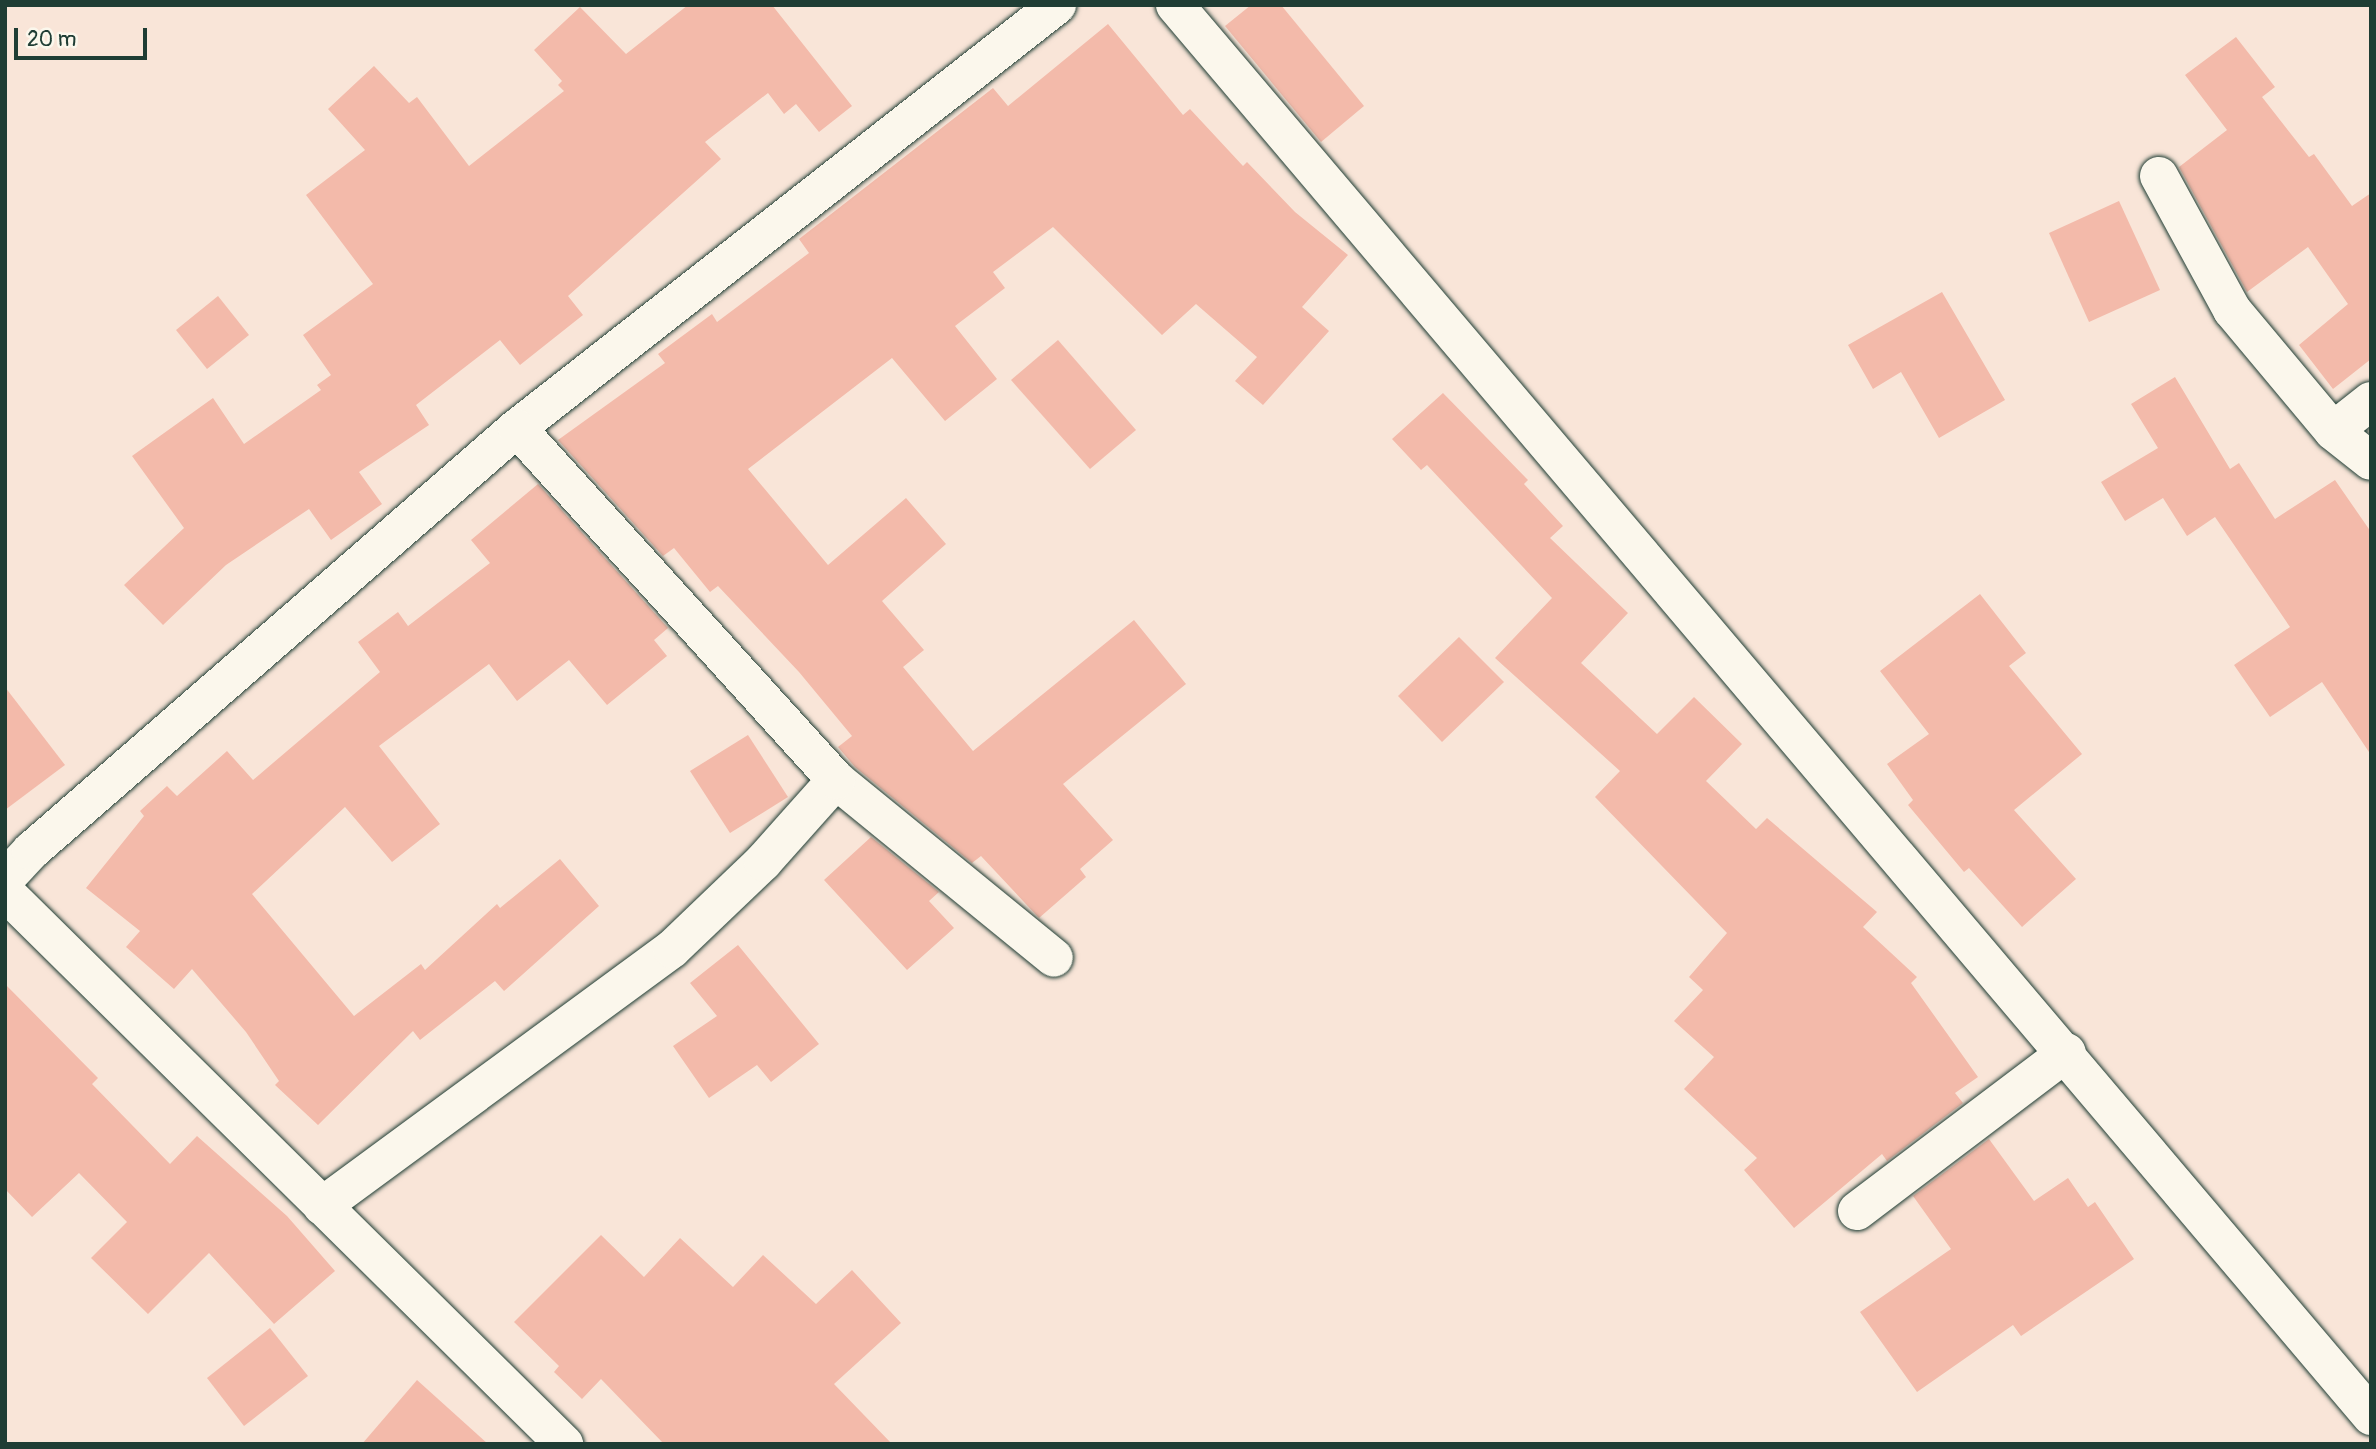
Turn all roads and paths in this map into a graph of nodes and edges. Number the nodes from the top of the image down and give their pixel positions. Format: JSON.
{"nodes":[{"id":1,"x":1058,"y":5,"type":"edge"},
{"id":2,"x":1175,"y":5,"type":"edge"},
{"id":3,"x":2159,"y":176,"type":"dead end"},
{"id":4,"x":2371,"y":401,"type":"edge"},
{"id":5,"x":517,"y":428,"type":"junction"},
{"id":6,"x":2333,"y":431,"type":"junction"},
{"id":7,"x":2371,"y":461,"type":"edge"},
{"id":8,"x":836,"y":780,"type":"junction"},
{"id":9,"x":5,"y":879,"type":"edge"},
{"id":10,"x":5,"y":892,"type":"edge"},
{"id":11,"x":1054,"y":958,"type":"dead end"},
{"id":12,"x":2067,"y":1052,"type":"junction"},
{"id":13,"x":322,"y":1206,"type":"junction"},
{"id":14,"x":1857,"y":1211,"type":"dead end"},
{"id":15,"x":2371,"y":1416,"type":"edge"},
{"id":16,"x":564,"y":1444,"type":"edge"}],
"edges":[{"from":1,"to":5,"type":"street"},
{"from":2,"to":12,"type":"street"},
{"from":3,"to":6,"type":"street"},
{"from":4,"to":6,"type":"street"},
{"from":5,"to":8,"type":"street"},
{"from":5,"to":9,"type":"street"},
{"from":6,"to":7,"type":"street"},
{"from":8,"to":11,"type":"street"},
{"from":8,"to":13,"type":"street"},
{"from":10,"to":13,"type":"street"},
{"from":12,"to":14,"type":"street"},
{"from":12,"to":15,"type":"street"},
{"from":13,"to":16,"type":"street"}]}
